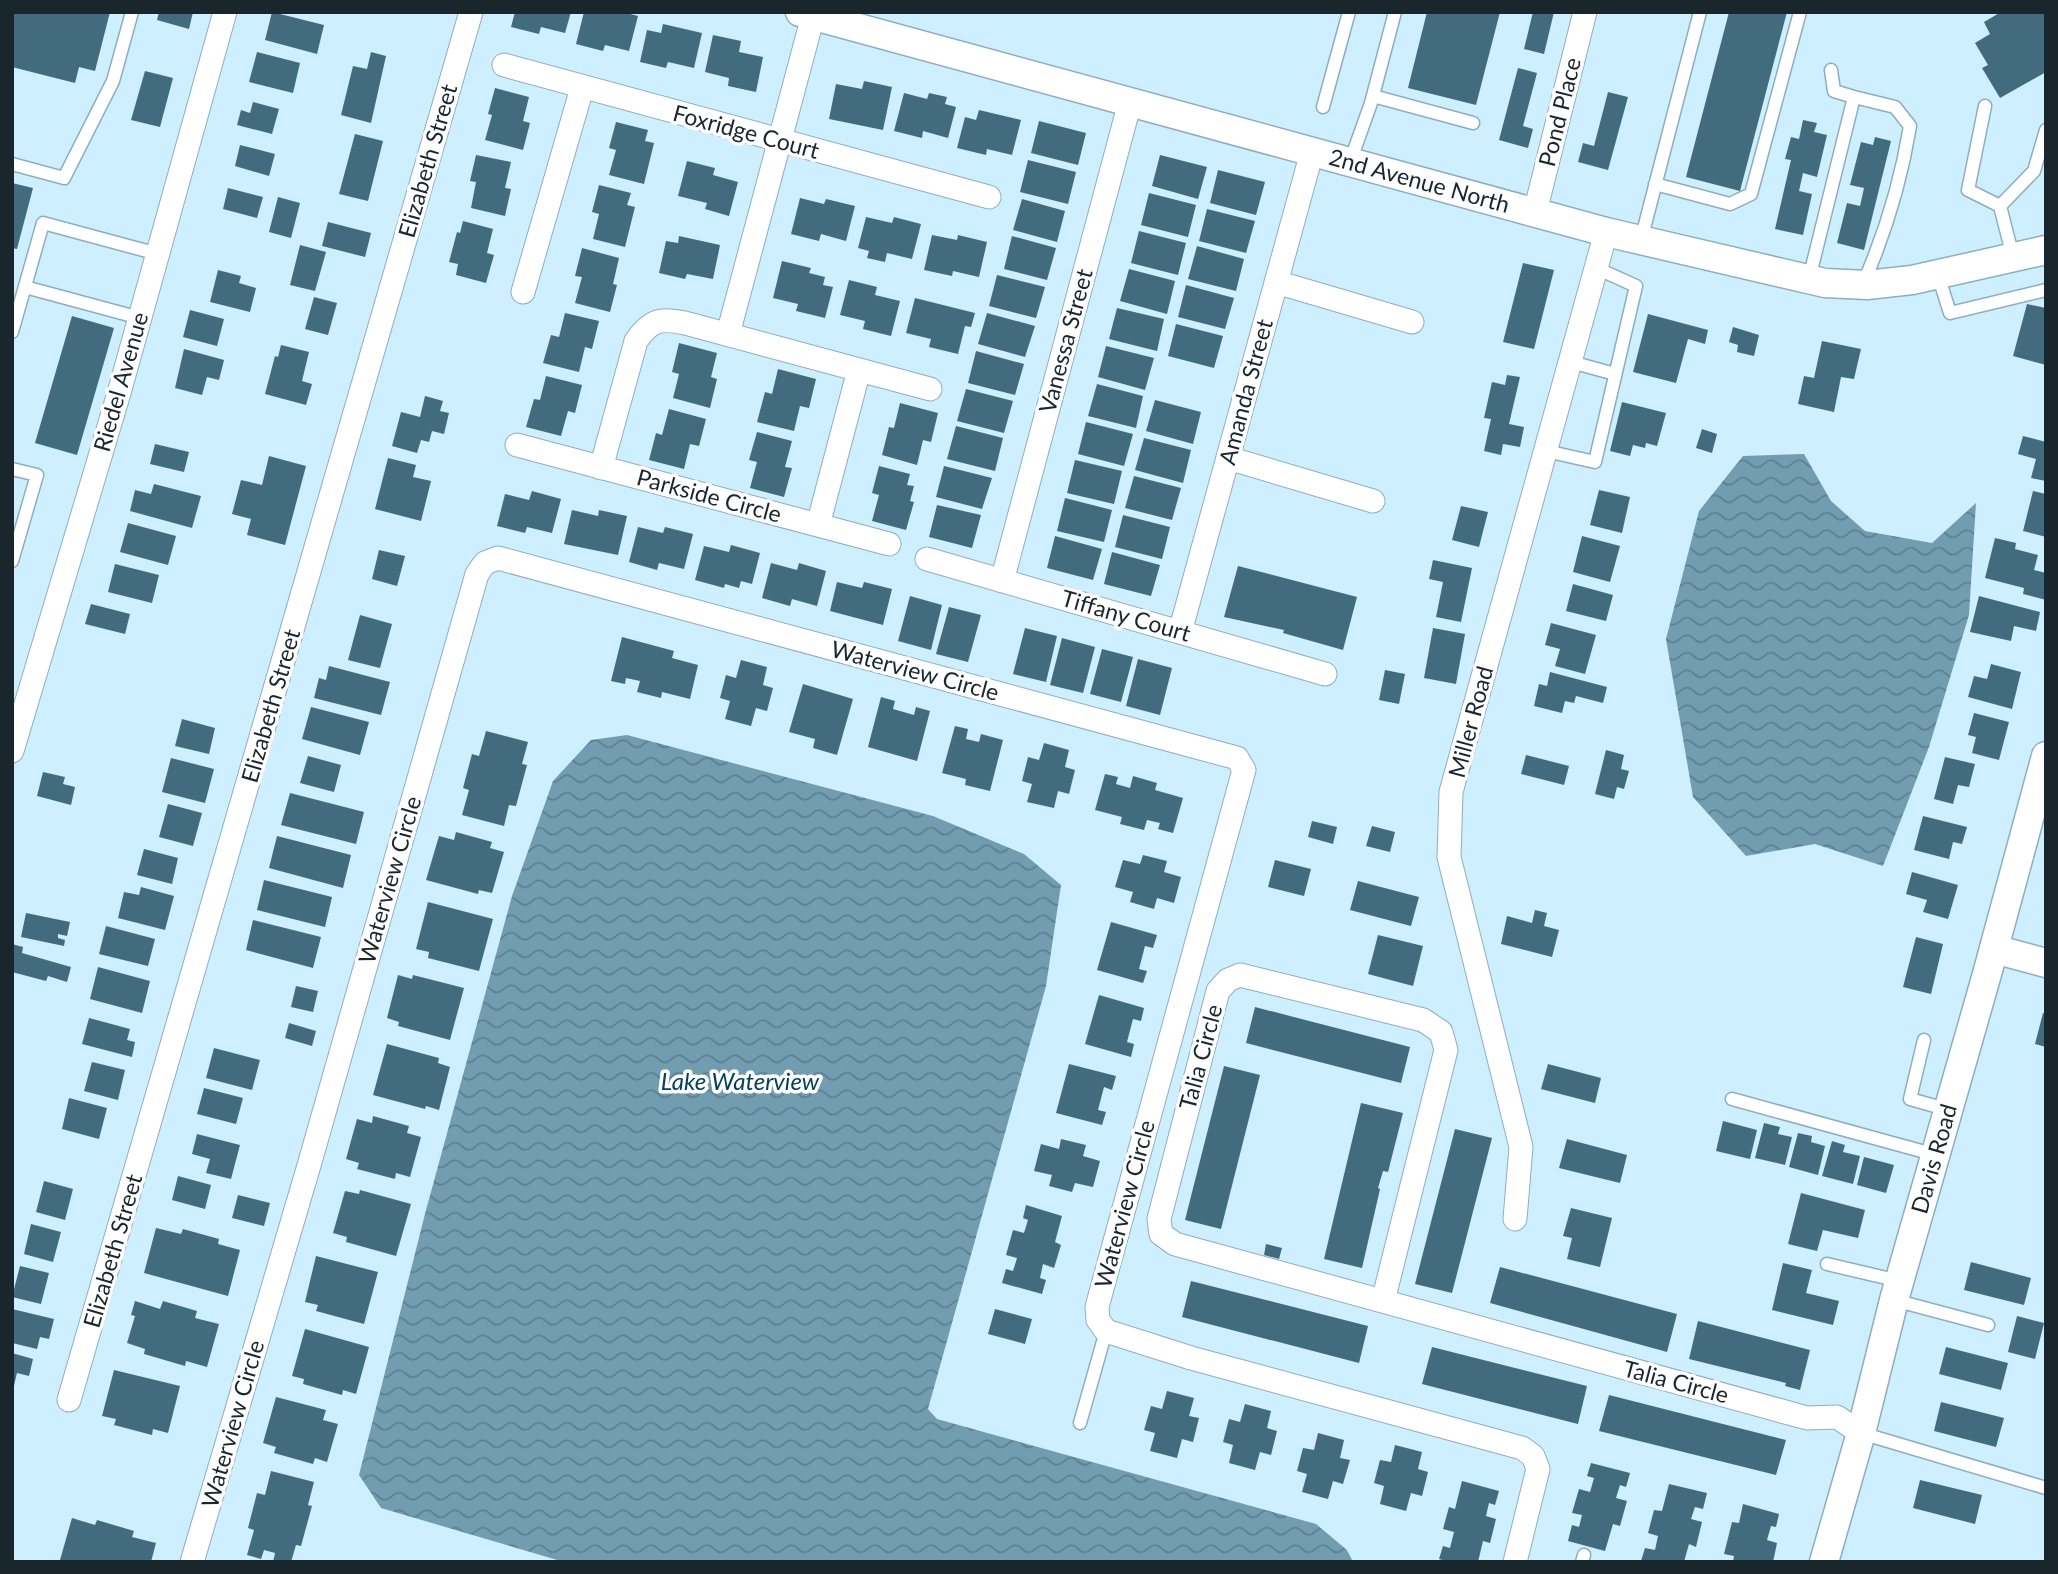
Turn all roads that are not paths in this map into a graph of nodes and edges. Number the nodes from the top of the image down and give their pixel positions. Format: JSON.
{"nodes":[{"id":1,"x":132,"y":12,"type":"edge"},
{"id":2,"x":225,"y":12,"type":"edge"},
{"id":3,"x":471,"y":12,"type":"edge"},
{"id":4,"x":1349,"y":12,"type":"edge"},
{"id":5,"x":1395,"y":12,"type":"edge"},
{"id":6,"x":1585,"y":12,"type":"edge"},
{"id":7,"x":1700,"y":12,"type":"edge"},
{"id":8,"x":1800,"y":12,"type":"edge"},
{"id":9,"x":809,"y":13,"type":"edge"},
{"id":10,"x":504,"y":65,"type":"dead end"},
{"id":11,"x":1831,"y":70,"type":"dead end"},
{"id":12,"x":582,"y":88,"type":"junction"},
{"id":13,"x":1373,"y":96,"type":"junction"},
{"id":14,"x":1854,"y":97,"type":"junction"},
{"id":15,"x":1130,"y":102,"type":"junction"},
{"id":16,"x":1985,"y":106,"type":"dead end"},
{"id":17,"x":1323,"y":107,"type":"dead end"},
{"id":18,"x":1473,"y":123,"type":"dead end"},
{"id":19,"x":2046,"y":130,"type":"edge"},
{"id":20,"x":779,"y":141,"type":"junction"},
{"id":21,"x":1312,"y":152,"type":"junction"},
{"id":22,"x":1350,"y":162,"type":"junction"},
{"id":23,"x":12,"y":164,"type":"edge"},
{"id":24,"x":1655,"y":184,"type":"junction"},
{"id":25,"x":989,"y":198,"type":"dead end"},
{"id":26,"x":2000,"y":206,"type":"junction"},
{"id":27,"x":1535,"y":212,"type":"junction"},
{"id":28,"x":1606,"y":232,"type":"junction"},
{"id":29,"x":1641,"y":240,"type":"junction"},
{"id":30,"x":2046,"y":250,"type":"edge"},
{"id":31,"x":158,"y":254,"type":"junction"},
{"id":32,"x":2013,"y":258,"type":"junction"},
{"id":33,"x":1596,"y":268,"type":"junction"},
{"id":34,"x":1938,"y":275,"type":"junction"},
{"id":35,"x":1809,"y":280,"type":"junction"},
{"id":36,"x":1276,"y":282,"type":"junction"},
{"id":37,"x":1863,"y":284,"type":"junction"},
{"id":38,"x":25,"y":287,"type":"junction"},
{"id":39,"x":2046,"y":290,"type":"edge"},
{"id":40,"x":523,"y":292,"type":"dead end"},
{"id":41,"x":140,"y":318,"type":"junction"},
{"id":42,"x":1412,"y":322,"type":"dead end"},
{"id":43,"x":12,"y":332,"type":"edge"},
{"id":44,"x":728,"y":334,"type":"junction"},
{"id":45,"x":1570,"y":362,"type":"junction"},
{"id":46,"x":859,"y":370,"type":"junction"},
{"id":47,"x":1615,"y":374,"type":"junction"},
{"id":48,"x":930,"y":389,"type":"dead end"},
{"id":49,"x":517,"y":445,"type":"dead end"},
{"id":50,"x":1546,"y":451,"type":"junction"},
{"id":51,"x":1228,"y":458,"type":"junction"},
{"id":52,"x":12,"y":468,"type":"edge"},
{"id":53,"x":600,"y":468,"type":"junction"},
{"id":54,"x":1373,"y":501,"type":"dead end"},
{"id":55,"x":19,"y":514,"type":"edge"},
{"id":56,"x":818,"y":525,"type":"junction"},
{"id":57,"x":889,"y":544,"type":"dead end"},
{"id":58,"x":927,"y":559,"type":"dead end"},
{"id":59,"x":12,"y":561,"type":"edge"},
{"id":60,"x":1002,"y":581,"type":"junction"},
{"id":61,"x":1180,"y":632,"type":"junction"},
{"id":62,"x":1325,"y":674,"type":"dead end"},
{"id":63,"x":12,"y":751,"type":"edge"},
{"id":64,"x":2046,"y":757,"type":"edge"},
{"id":65,"x":1994,"y":949,"type":"junction"},
{"id":66,"x":2046,"y":963,"type":"edge"},
{"id":67,"x":1924,"y":1040,"type":"dead end"},
{"id":68,"x":1732,"y":1100,"type":"dead end"},
{"id":69,"x":1949,"y":1110,"type":"junction"},
{"id":70,"x":1936,"y":1155,"type":"junction"},
{"id":71,"x":1515,"y":1219,"type":"dead end"},
{"id":72,"x":1827,"y":1264,"type":"dead end"},
{"id":73,"x":1897,"y":1291,"type":"junction"},
{"id":74,"x":1383,"y":1301,"type":"junction"},
{"id":75,"x":1988,"y":1325,"type":"dead end"},
{"id":76,"x":1106,"y":1331,"type":"junction"},
{"id":77,"x":69,"y":1400,"type":"dead end"},
{"id":78,"x":1080,"y":1423,"type":"dead end"},
{"id":79,"x":1861,"y":1433,"type":"junction"},
{"id":80,"x":2046,"y":1488,"type":"edge"},
{"id":81,"x":192,"y":1562,"type":"edge"},
{"id":82,"x":1514,"y":1562,"type":"edge"},
{"id":83,"x":1824,"y":1562,"type":"edge"}],
"edges":[{"from":1,"to":23,"type":"lane"},
{"from":2,"to":31,"type":"street","name":"Riedel Avenue"},
{"from":3,"to":77,"type":"street","name":"Elizabeth Street"},
{"from":4,"to":17,"type":"lane"},
{"from":5,"to":13,"type":"lane"},
{"from":6,"to":27,"type":"street","name":"Pond Place"},
{"from":7,"to":24,"type":"lane"},
{"from":8,"to":24,"type":"lane"},
{"from":9,"to":15,"type":"street","name":"2nd Avenue North"},
{"from":9,"to":20,"type":"street"},
{"from":10,"to":12,"type":"street","name":"Foxridge Court"},
{"from":11,"to":14,"type":"lane"},
{"from":12,"to":20,"type":"street","name":"Foxridge Court"},
{"from":12,"to":40,"type":"street"},
{"from":13,"to":18,"type":"lane"},
{"from":13,"to":22,"type":"lane"},
{"from":14,"to":35,"type":"lane"},
{"from":14,"to":37,"type":"lane"},
{"from":15,"to":21,"type":"street","name":"2nd Avenue North"},
{"from":15,"to":60,"type":"street","name":"Vanessa Street"},
{"from":16,"to":26,"type":"lane"},
{"from":19,"to":26,"type":"lane"},
{"from":20,"to":25,"type":"street","name":"Foxridge Court"},
{"from":20,"to":44,"type":"street"},
{"from":21,"to":22,"type":"street","name":"2nd Avenue North"},
{"from":21,"to":36,"type":"street","name":"Amanda Street"},
{"from":22,"to":27,"type":"street","name":"2nd Avenue North"},
{"from":24,"to":29,"type":"lane"},
{"from":26,"to":32,"type":"lane"},
{"from":27,"to":28,"type":"street","name":"2nd Avenue North"},
{"from":28,"to":29,"type":"street","name":"2nd Avenue North"},
{"from":28,"to":33,"type":"street","name":"Miller Road"},
{"from":29,"to":35,"type":"street","name":"2nd Avenue North"},
{"from":30,"to":32,"type":"street","name":"2nd Avenue North"},
{"from":31,"to":38,"type":"lane"},
{"from":31,"to":41,"type":"street","name":"Riedel Avenue"},
{"from":32,"to":34,"type":"street","name":"2nd Avenue North"},
{"from":33,"to":45,"type":"street","name":"Miller Road"},
{"from":33,"to":47,"type":"lane"},
{"from":34,"to":37,"type":"street","name":"2nd Avenue North"},
{"from":34,"to":39,"type":"lane"},
{"from":35,"to":37,"type":"street","name":"2nd Avenue North"},
{"from":36,"to":42,"type":"street"},
{"from":36,"to":51,"type":"street","name":"Amanda Street"},
{"from":38,"to":41,"type":"lane"},
{"from":38,"to":43,"type":"lane"},
{"from":41,"to":63,"type":"street","name":"Riedel Avenue"},
{"from":44,"to":46,"type":"street"},
{"from":44,"to":53,"type":"street"},
{"from":45,"to":47,"type":"lane"},
{"from":45,"to":50,"type":"street","name":"Miller Road"},
{"from":46,"to":48,"type":"street"},
{"from":46,"to":56,"type":"street"},
{"from":47,"to":50,"type":"lane"},
{"from":49,"to":53,"type":"street","name":"Parkside Circle"},
{"from":50,"to":71,"type":"street","name":"Miller Road"},
{"from":51,"to":54,"type":"street"},
{"from":51,"to":61,"type":"street","name":"Amanda Street"},
{"from":52,"to":55,"type":"lane"},
{"from":53,"to":56,"type":"street","name":"Parkside Circle"},
{"from":55,"to":59,"type":"lane"},
{"from":56,"to":57,"type":"street","name":"Parkside Circle"},
{"from":58,"to":60,"type":"street","name":"Tiffany Court"},
{"from":60,"to":61,"type":"street","name":"Tiffany Court"},
{"from":61,"to":62,"type":"street","name":"Tiffany Court"},
{"from":64,"to":65,"type":"street","name":"Davis Road"},
{"from":65,"to":66,"type":"street"},
{"from":65,"to":69,"type":"street","name":"Davis Road"},
{"from":67,"to":69,"type":"lane"},
{"from":68,"to":70,"type":"lane"},
{"from":69,"to":70,"type":"street","name":"Davis Road"},
{"from":70,"to":73,"type":"street","name":"Davis Road"},
{"from":72,"to":73,"type":"lane"},
{"from":73,"to":75,"type":"lane"},
{"from":73,"to":79,"type":"street","name":"Davis Road"},
{"from":74,"to":74,"type":"street","name":"Talia Circle"},
{"from":74,"to":79,"type":"street","name":"Talia Circle"},
{"from":76,"to":78,"type":"lane"},
{"from":76,"to":81,"type":"street","name":"Waterview Circle"},
{"from":76,"to":82,"type":"street"},
{"from":79,"to":80,"type":"lane"},
{"from":79,"to":83,"type":"street","name":"Davis Road"}]}
